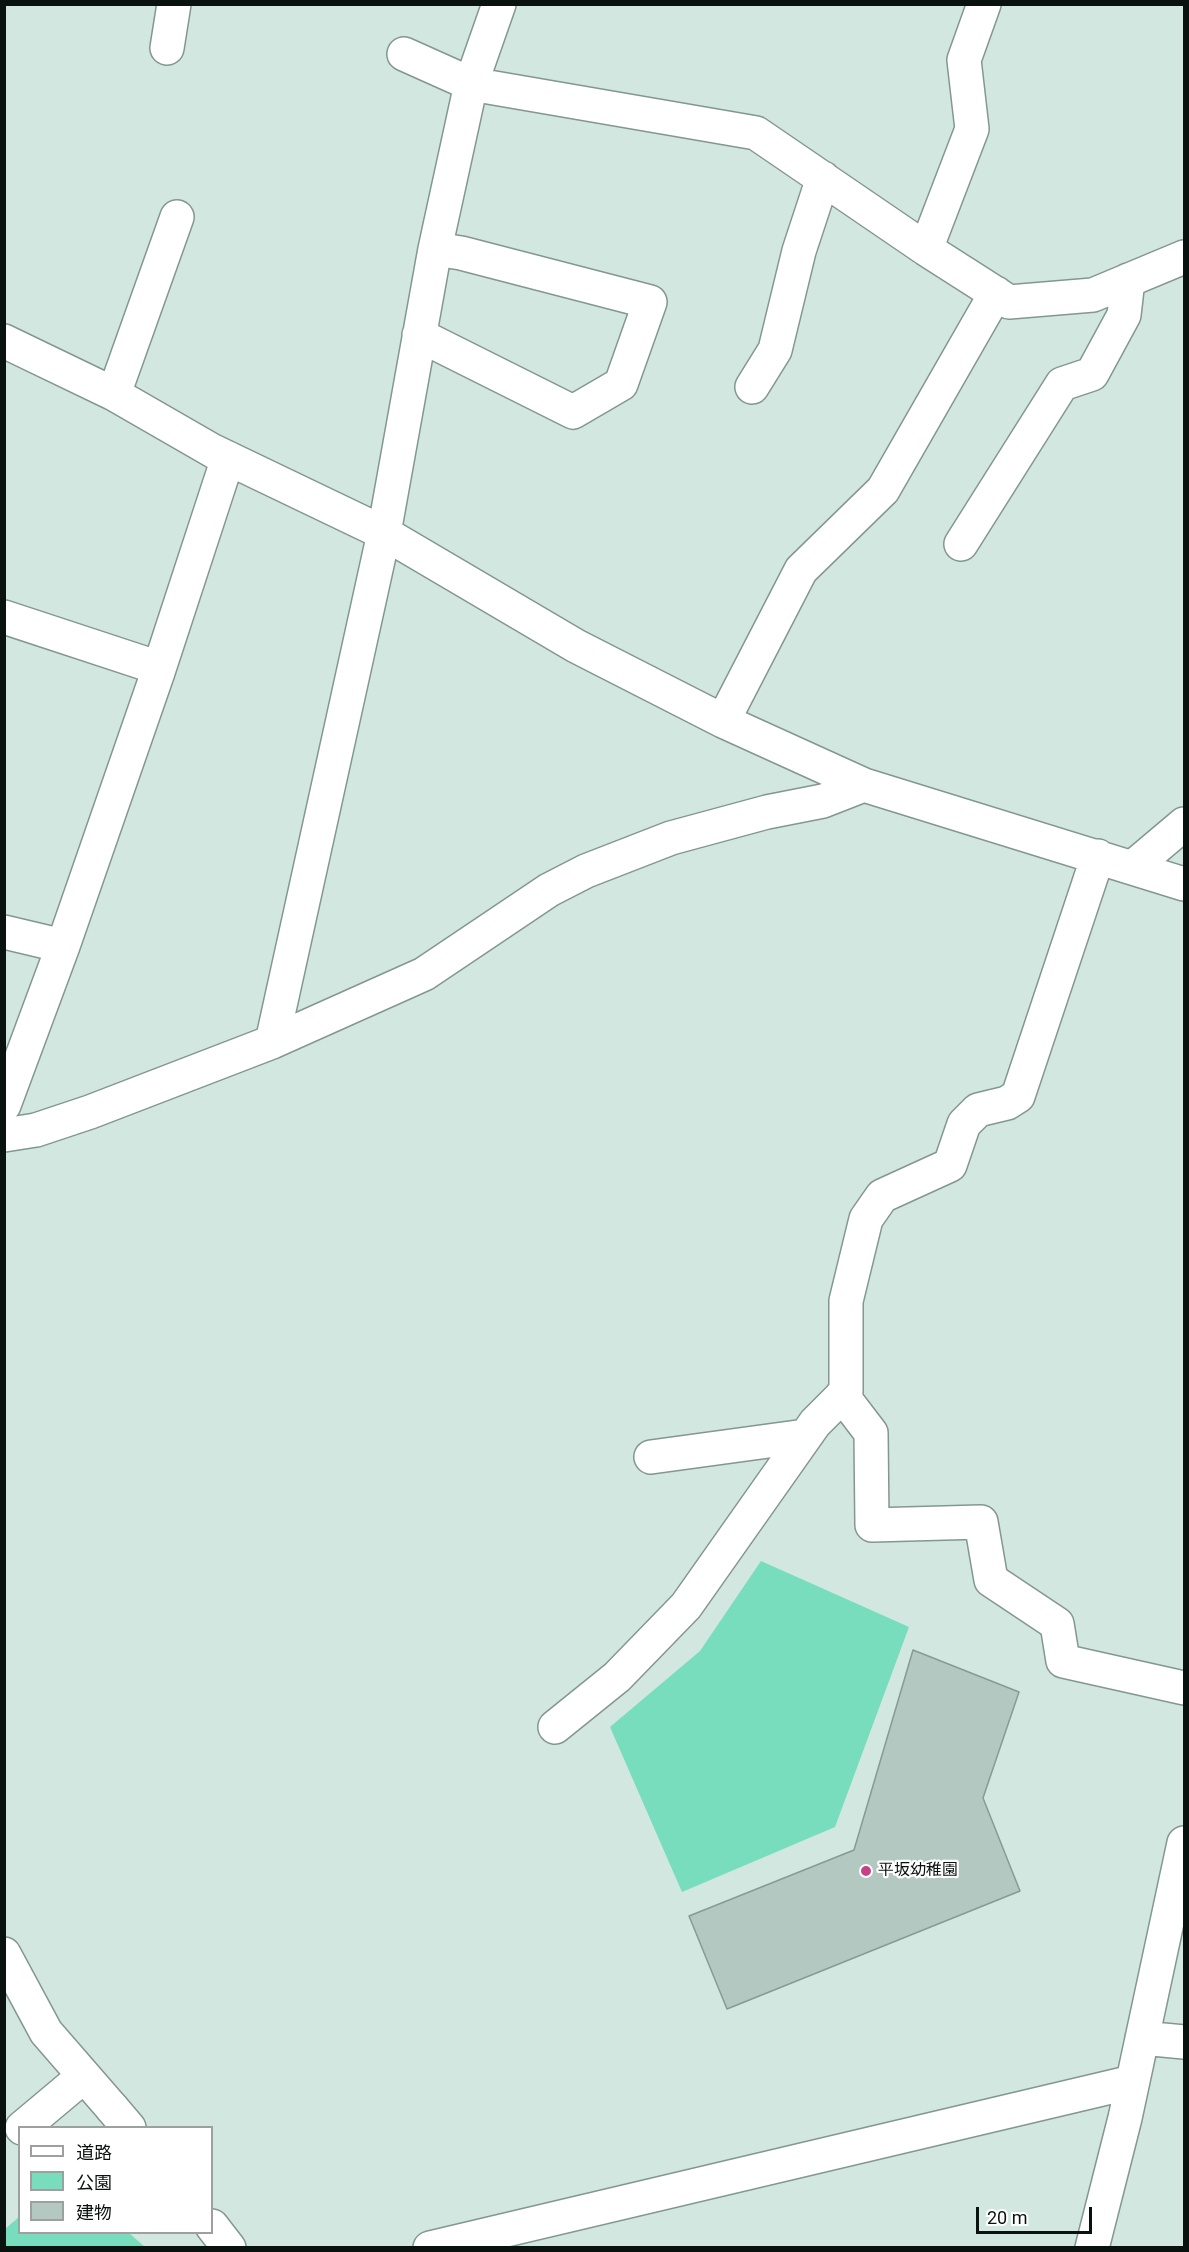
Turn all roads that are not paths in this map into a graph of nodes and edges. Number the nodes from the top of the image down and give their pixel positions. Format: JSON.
{"nodes":[{"id":1,"x":174,"y":4,"type":"edge"},
{"id":2,"x":499,"y":4,"type":"edge"},
{"id":3,"x":984,"y":4,"type":"edge"},
{"id":4,"x":167,"y":48,"type":"dead end"},
{"id":5,"x":404,"y":54,"type":"dead end"},
{"id":6,"x":471,"y":84,"type":"junction"},
{"id":7,"x":823,"y":178,"type":"junction"},
{"id":8,"x":177,"y":217,"type":"dead end"},
{"id":9,"x":435,"y":249,"type":"junction"},
{"id":10,"x":926,"y":249,"type":"junction"},
{"id":11,"x":1185,"y":256,"type":"edge"},
{"id":12,"x":1128,"y":280,"type":"junction"},
{"id":13,"x":996,"y":293,"type":"junction"},
{"id":14,"x":419,"y":334,"type":"junction"},
{"id":15,"x":4,"y":341,"type":"edge"},
{"id":16,"x":752,"y":387,"type":"dead end"},
{"id":17,"x":114,"y":394,"type":"junction"},
{"id":18,"x":228,"y":458,"type":"junction"},
{"id":19,"x":384,"y":532,"type":"junction"},
{"id":20,"x":961,"y":544,"type":"dead end"},
{"id":21,"x":4,"y":617,"type":"edge"},
{"id":22,"x":159,"y":668,"type":"junction"},
{"id":23,"x":723,"y":721,"type":"junction"},
{"id":24,"x":864,"y":785,"type":"junction"},
{"id":25,"x":1185,"y":824,"type":"edge"},
{"id":26,"x":1098,"y":856,"type":"junction"},
{"id":27,"x":1133,"y":867,"type":"junction"},
{"id":28,"x":1185,"y":884,"type":"edge"},
{"id":29,"x":4,"y":932,"type":"edge"},
{"id":30,"x":63,"y":946,"type":"junction"},
{"id":31,"x":272,"y":1042,"type":"junction"},
{"id":32,"x":4,"y":1105,"type":"edge"},
{"id":33,"x":4,"y":1135,"type":"edge"},
{"id":34,"x":843,"y":1395,"type":"junction"},
{"id":35,"x":805,"y":1436,"type":"junction"},
{"id":36,"x":651,"y":1457,"type":"dead end"},
{"id":37,"x":1185,"y":1688,"type":"edge"},
{"id":38,"x":555,"y":1727,"type":"dead end"},
{"id":39,"x":1185,"y":1843,"type":"edge"},
{"id":40,"x":4,"y":1954,"type":"edge"},
{"id":41,"x":1142,"y":2038,"type":"junction"},
{"id":42,"x":1185,"y":2042,"type":"edge"},
{"id":43,"x":84,"y":2076,"type":"junction"},
{"id":44,"x":1132,"y":2082,"type":"junction"},
{"id":45,"x":121,"y":2118,"type":"edge"},
{"id":46,"x":23,"y":2126,"type":"edge"},
{"id":47,"x":18,"y":2130,"type":"edge"},
{"id":48,"x":4,"y":2142,"type":"edge"},
{"id":49,"x":213,"y":2227,"type":"edge"},
{"id":50,"x":229,"y":2247,"type":"edge"},
{"id":51,"x":430,"y":2247,"type":"edge"},
{"id":52,"x":1092,"y":2247,"type":"edge"}],
"edges":[{"from":1,"to":4,"type":"street"},
{"from":2,"to":6,"type":"street"},
{"from":3,"to":10,"type":"street"},
{"from":5,"to":6,"type":"street"},
{"from":6,"to":7,"type":"street"},
{"from":6,"to":9,"type":"street"},
{"from":7,"to":10,"type":"street"},
{"from":7,"to":16,"type":"street"},
{"from":8,"to":17,"type":"street"},
{"from":9,"to":14,"type":"street"},
{"from":9,"to":14,"type":"street"},
{"from":10,"to":13,"type":"street"},
{"from":11,"to":12,"type":"street"},
{"from":12,"to":13,"type":"street"},
{"from":12,"to":20,"type":"street"},
{"from":13,"to":23,"type":"street"},
{"from":14,"to":19,"type":"street"},
{"from":15,"to":17,"type":"street"},
{"from":17,"to":18,"type":"street"},
{"from":18,"to":19,"type":"street"},
{"from":18,"to":22,"type":"street"},
{"from":19,"to":23,"type":"street"},
{"from":19,"to":31,"type":"street"},
{"from":21,"to":22,"type":"street"},
{"from":22,"to":30,"type":"street"},
{"from":23,"to":24,"type":"street"},
{"from":24,"to":26,"type":"street"},
{"from":24,"to":31,"type":"street"},
{"from":25,"to":27,"type":"street"},
{"from":26,"to":27,"type":"street"},
{"from":26,"to":34,"type":"street"},
{"from":27,"to":28,"type":"street"},
{"from":29,"to":30,"type":"street"},
{"from":30,"to":32,"type":"street"},
{"from":31,"to":33,"type":"street"},
{"from":34,"to":35,"type":"street"},
{"from":34,"to":37,"type":"street"},
{"from":35,"to":36,"type":"street"},
{"from":35,"to":38,"type":"street"},
{"from":39,"to":41,"type":"street"},
{"from":40,"to":43,"type":"street"},
{"from":41,"to":42,"type":"street"},
{"from":41,"to":44,"type":"street"},
{"from":43,"to":45,"type":"street"},
{"from":43,"to":46,"type":"street"},
{"from":44,"to":51,"type":"street"},
{"from":44,"to":52,"type":"street"},
{"from":47,"to":48,"type":"street"},
{"from":49,"to":50,"type":"street"}]}
